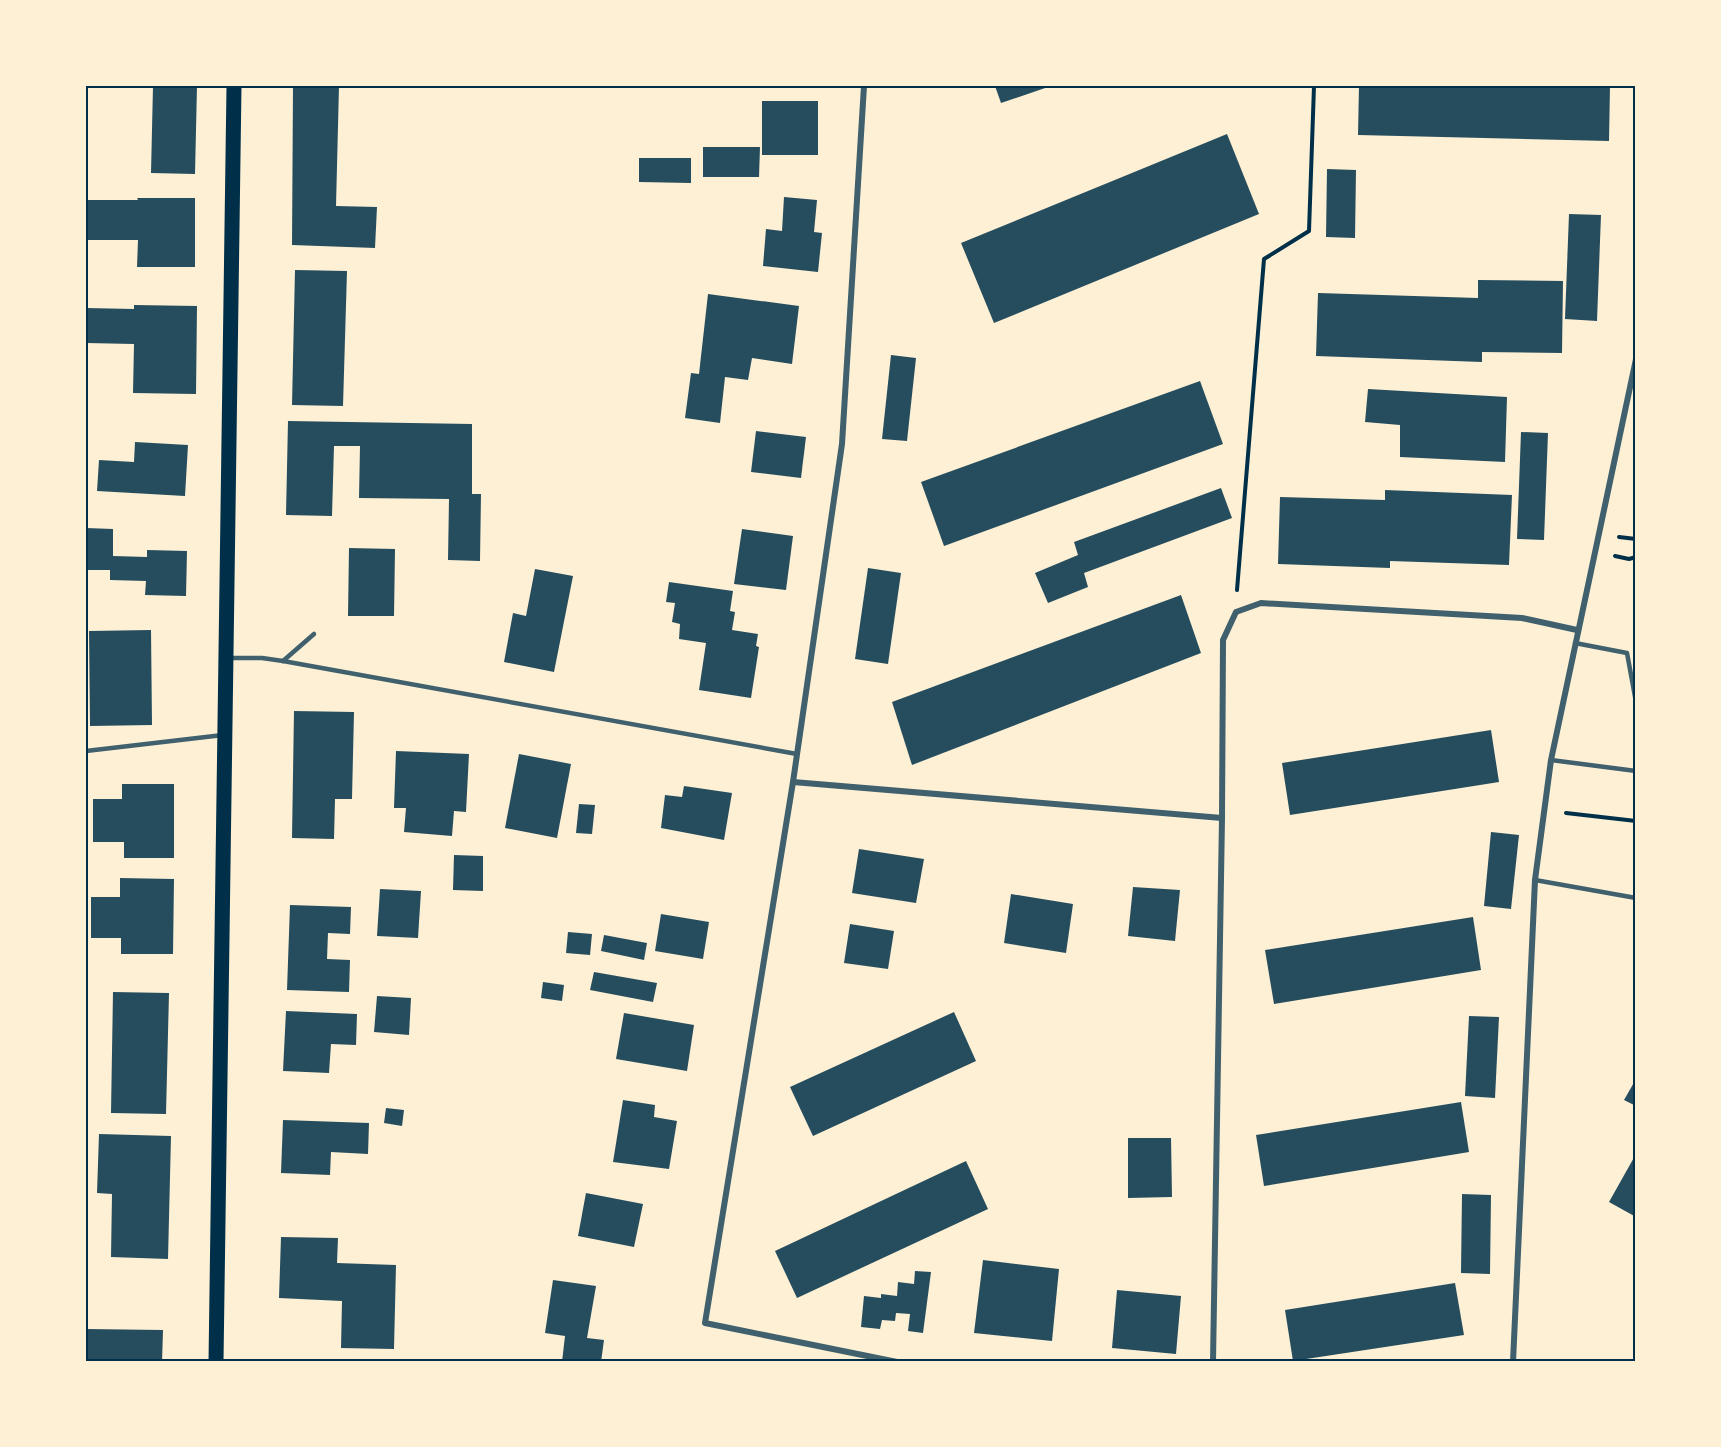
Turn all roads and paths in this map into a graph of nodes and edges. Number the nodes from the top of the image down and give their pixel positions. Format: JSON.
{"nodes":[{"id":1,"x":234,"y":86,"type":"edge"},
{"id":2,"x":864,"y":86,"type":"edge"},
{"id":3,"x":1314,"y":86,"type":"edge"},
{"id":4,"x":1635,"y":359,"type":"edge"},
{"id":5,"x":1236,"y":612,"type":"junction"},
{"id":6,"x":1577,"y":630,"type":"junction"},
{"id":7,"x":314,"y":634,"type":"dead end"},
{"id":8,"x":1574,"y":642,"type":"junction"},
{"id":9,"x":224,"y":658,"type":"junction"},
{"id":10,"x":283,"y":661,"type":"junction"},
{"id":11,"x":1635,"y":702,"type":"edge"},
{"id":12,"x":223,"y":735,"type":"junction"},
{"id":13,"x":86,"y":751,"type":"edge"},
{"id":14,"x":797,"y":754,"type":"junction"},
{"id":15,"x":1551,"y":760,"type":"junction"},
{"id":16,"x":1635,"y":771,"type":"edge"},
{"id":17,"x":793,"y":782,"type":"junction"},
{"id":18,"x":1544,"y":810,"type":"junction"},
{"id":19,"x":1222,"y":818,"type":"junction"},
{"id":20,"x":1635,"y":821,"type":"edge"},
{"id":21,"x":1535,"y":880,"type":"junction"},
{"id":22,"x":1635,"y":898,"type":"edge"},
{"id":23,"x":216,"y":1362,"type":"edge"},
{"id":24,"x":897,"y":1362,"type":"edge"},
{"id":25,"x":1214,"y":1362,"type":"edge"},
{"id":26,"x":1513,"y":1362,"type":"edge"}],
"edges":[{"from":1,"to":9,"type":"main road"},
{"from":2,"to":14,"type":"street"},
{"from":3,"to":5,"type":"path"},
{"from":4,"to":6,"type":"street"},
{"from":5,"to":6,"type":"street"},
{"from":5,"to":19,"type":"street"},
{"from":6,"to":8,"type":"street"},
{"from":7,"to":10,"type":"lane"},
{"from":8,"to":11,"type":"lane"},
{"from":8,"to":15,"type":"street"},
{"from":9,"to":10,"type":"lane"},
{"from":9,"to":12,"type":"main road"},
{"from":10,"to":14,"type":"lane"},
{"from":12,"to":13,"type":"lane"},
{"from":12,"to":23,"type":"main road"},
{"from":14,"to":17,"type":"street"},
{"from":15,"to":16,"type":"lane"},
{"from":15,"to":18,"type":"street"},
{"from":17,"to":19,"type":"street"},
{"from":17,"to":24,"type":"street"},
{"from":18,"to":20,"type":"path"},
{"from":18,"to":21,"type":"street"},
{"from":19,"to":25,"type":"street"},
{"from":21,"to":22,"type":"lane"},
{"from":21,"to":26,"type":"street"}]}
